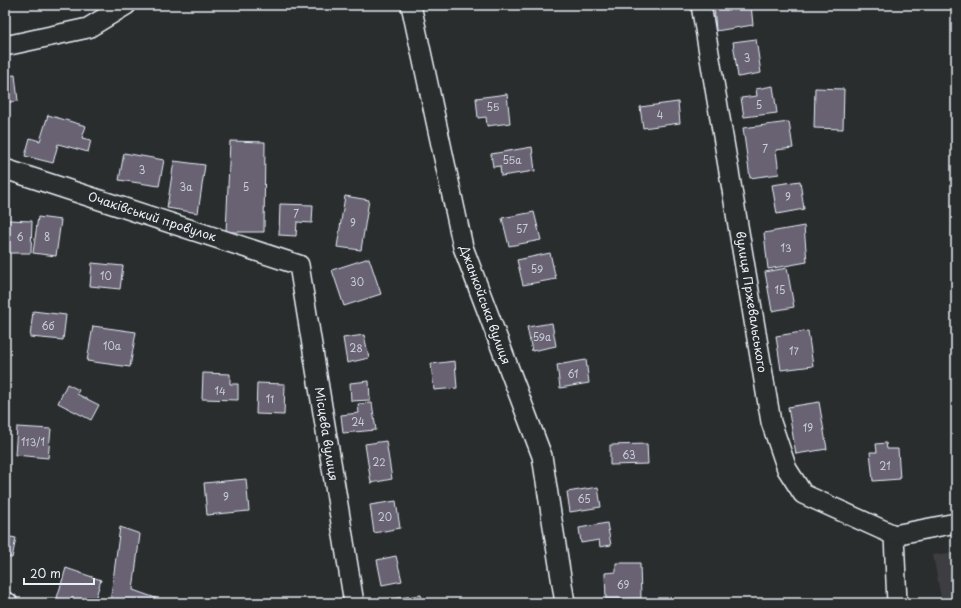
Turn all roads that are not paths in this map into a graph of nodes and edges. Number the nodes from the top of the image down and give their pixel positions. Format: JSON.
{"nodes":[{"id":1,"x":126,"y":5,"type":"edge"},
{"id":2,"x":410,"y":5,"type":"edge"},
{"id":3,"x":702,"y":5,"type":"edge"},
{"id":4,"x":5,"y":46,"type":"edge"},
{"id":5,"x":5,"y":169,"type":"edge"},
{"id":6,"x":299,"y":265,"type":"joint"},
{"id":7,"x":956,"y":523,"type":"edge"},
{"id":8,"x":894,"y":535,"type":"junction"},
{"id":9,"x":5,"y":602,"type":"edge"},
{"id":10,"x":8,"y":603,"type":"edge"},
{"id":11,"x":354,"y":603,"type":"edge"},
{"id":12,"x":565,"y":603,"type":"edge"},
{"id":13,"x":897,"y":603,"type":"edge"}],
"edges":[{"from":1,"to":4,"type":"street"},
{"from":2,"to":12,"type":"street","name":"Джанкойська вулиця"},
{"from":3,"to":8,"type":"street","name":"вулиця Пржевальського"},
{"from":5,"to":6,"type":"street","name":"Очаківський провулок"},
{"from":6,"to":11,"type":"street","name":"Місцева вулиця"},
{"from":7,"to":8,"type":"street"},
{"from":8,"to":13,"type":"street"},
{"from":9,"to":10,"type":"street"}]}
